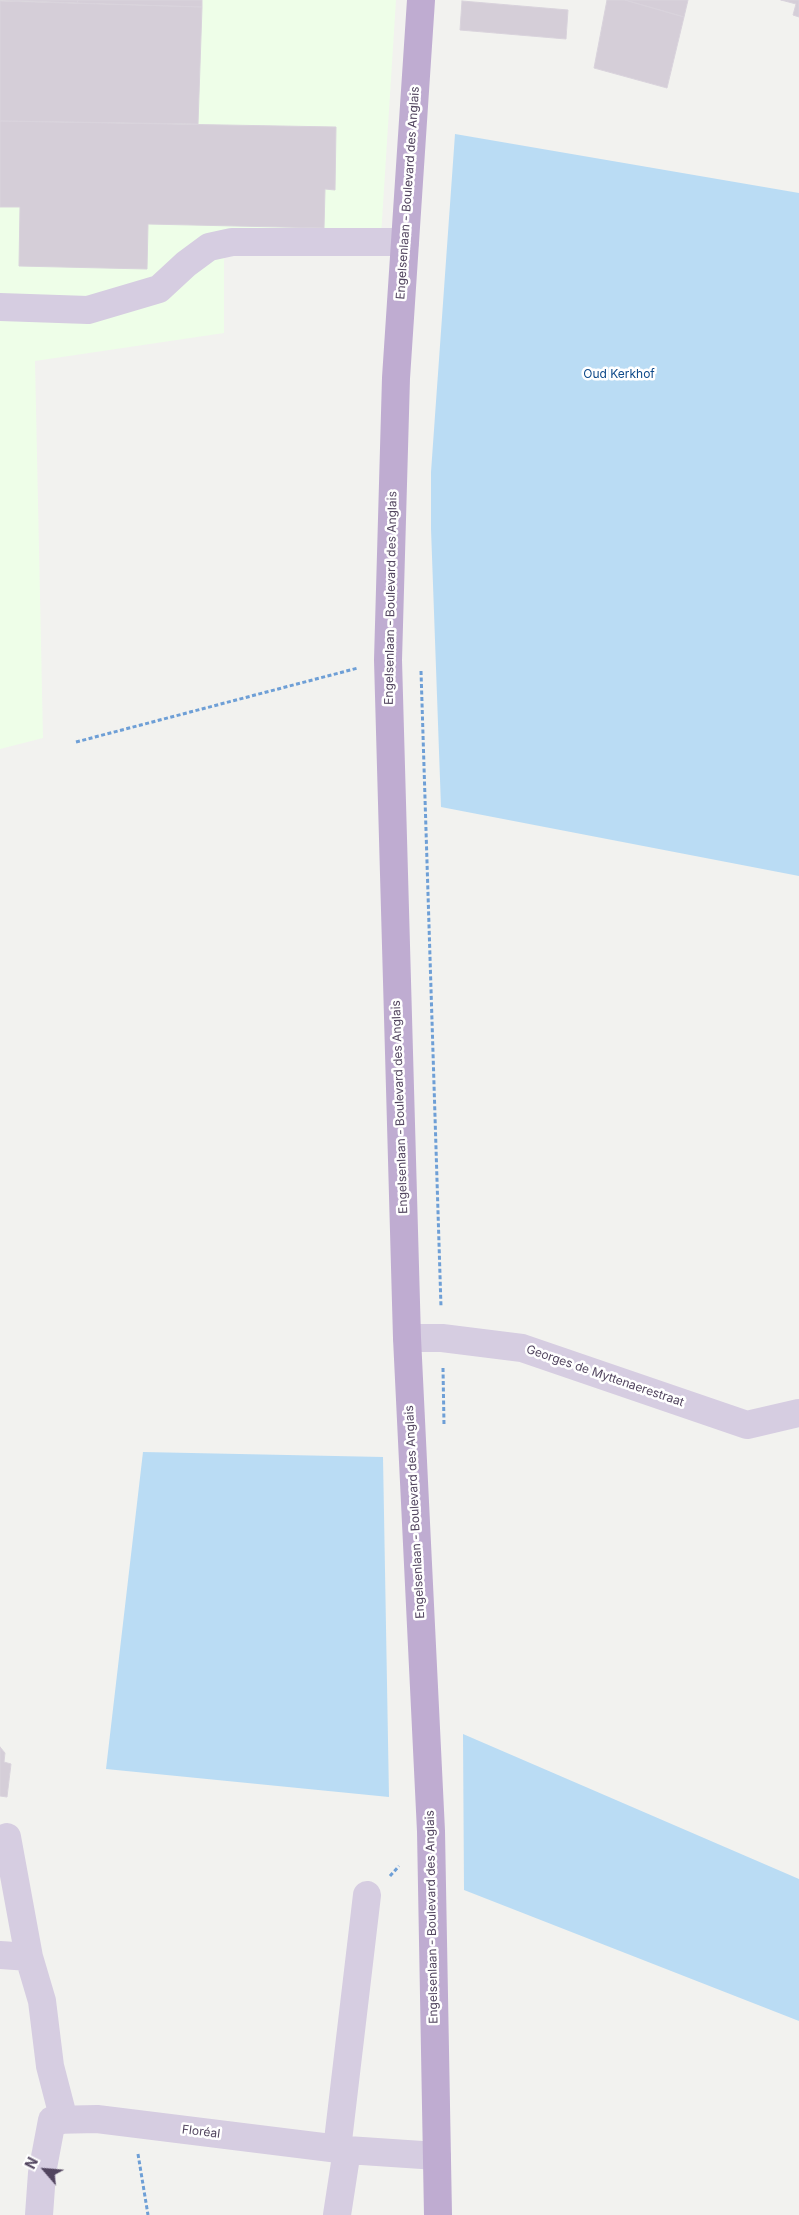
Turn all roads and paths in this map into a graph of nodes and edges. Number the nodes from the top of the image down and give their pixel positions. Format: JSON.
{"nodes":[{"id":1,"x":421,"y":0,"type":"edge"},
{"id":2,"x":405,"y":242,"type":"junction"},
{"id":3,"x":0,"y":307,"type":"edge"},
{"id":4,"x":388,"y":660,"type":"junction"},
{"id":5,"x":421,"y":662,"type":"dead end"},
{"id":6,"x":76,"y":742,"type":"dead end"},
{"id":7,"x":407,"y":1338,"type":"junction"},
{"id":8,"x":442,"y":1338,"type":"junction"},
{"id":9,"x":799,"y":1412,"type":"edge"},
{"id":10,"x":444,"y":1427,"type":"dead end"},
{"id":11,"x":8,"y":1838,"type":"dead end"},
{"id":12,"x":399,"y":1866,"type":"dead end"},
{"id":13,"x":393,"y":1874,"type":"dead end"},
{"id":14,"x":367,"y":1895,"type":"dead end"},
{"id":15,"x":0,"y":1955,"type":"edge"},
{"id":16,"x":29,"y":1957,"type":"junction"},
{"id":17,"x":64,"y":2120,"type":"junction"},
{"id":18,"x":134,"y":2124,"type":"junction"},
{"id":19,"x":342,"y":2150,"type":"junction"},
{"id":20,"x":437,"y":2156,"type":"junction"},
{"id":21,"x":39,"y":2215,"type":"edge"},
{"id":22,"x":148,"y":2215,"type":"edge"},
{"id":23,"x":337,"y":2215,"type":"edge"},
{"id":24,"x":438,"y":2215,"type":"edge"}],
"edges":[{"from":1,"to":2,"type":"main road","name":"Engelsenlaan - Boulevard des Anglais"},
{"from":2,"to":3,"type":"street"},
{"from":2,"to":4,"type":"main road","name":"Engelsenlaan - Boulevard des Anglais"},
{"from":4,"to":6,"type":"path"},
{"from":4,"to":7,"type":"main road","name":"Engelsenlaan - Boulevard des Anglais"},
{"from":5,"to":8,"type":"path"},
{"from":7,"to":8,"type":"street","name":"Georges de Myttenaerestraat"},
{"from":7,"to":20,"type":"main road","name":"Engelsenlaan - Boulevard des Anglais"},
{"from":8,"to":9,"type":"street","name":"Georges de Myttenaerestraat"},
{"from":8,"to":10,"type":"path"},
{"from":11,"to":16,"type":"street"},
{"from":12,"to":13,"type":"path"},
{"from":14,"to":19,"type":"street"},
{"from":15,"to":16,"type":"street"},
{"from":16,"to":17,"type":"street"},
{"from":17,"to":18,"type":"street","name":"Floréal"},
{"from":17,"to":21,"type":"street"},
{"from":18,"to":19,"type":"street","name":"Floréal"},
{"from":18,"to":22,"type":"path"},
{"from":19,"to":20,"type":"street","name":"Floréal"},
{"from":19,"to":23,"type":"street"},
{"from":20,"to":24,"type":"main road","name":"Engelsenlaan - Boulevard des Anglais"}]}
